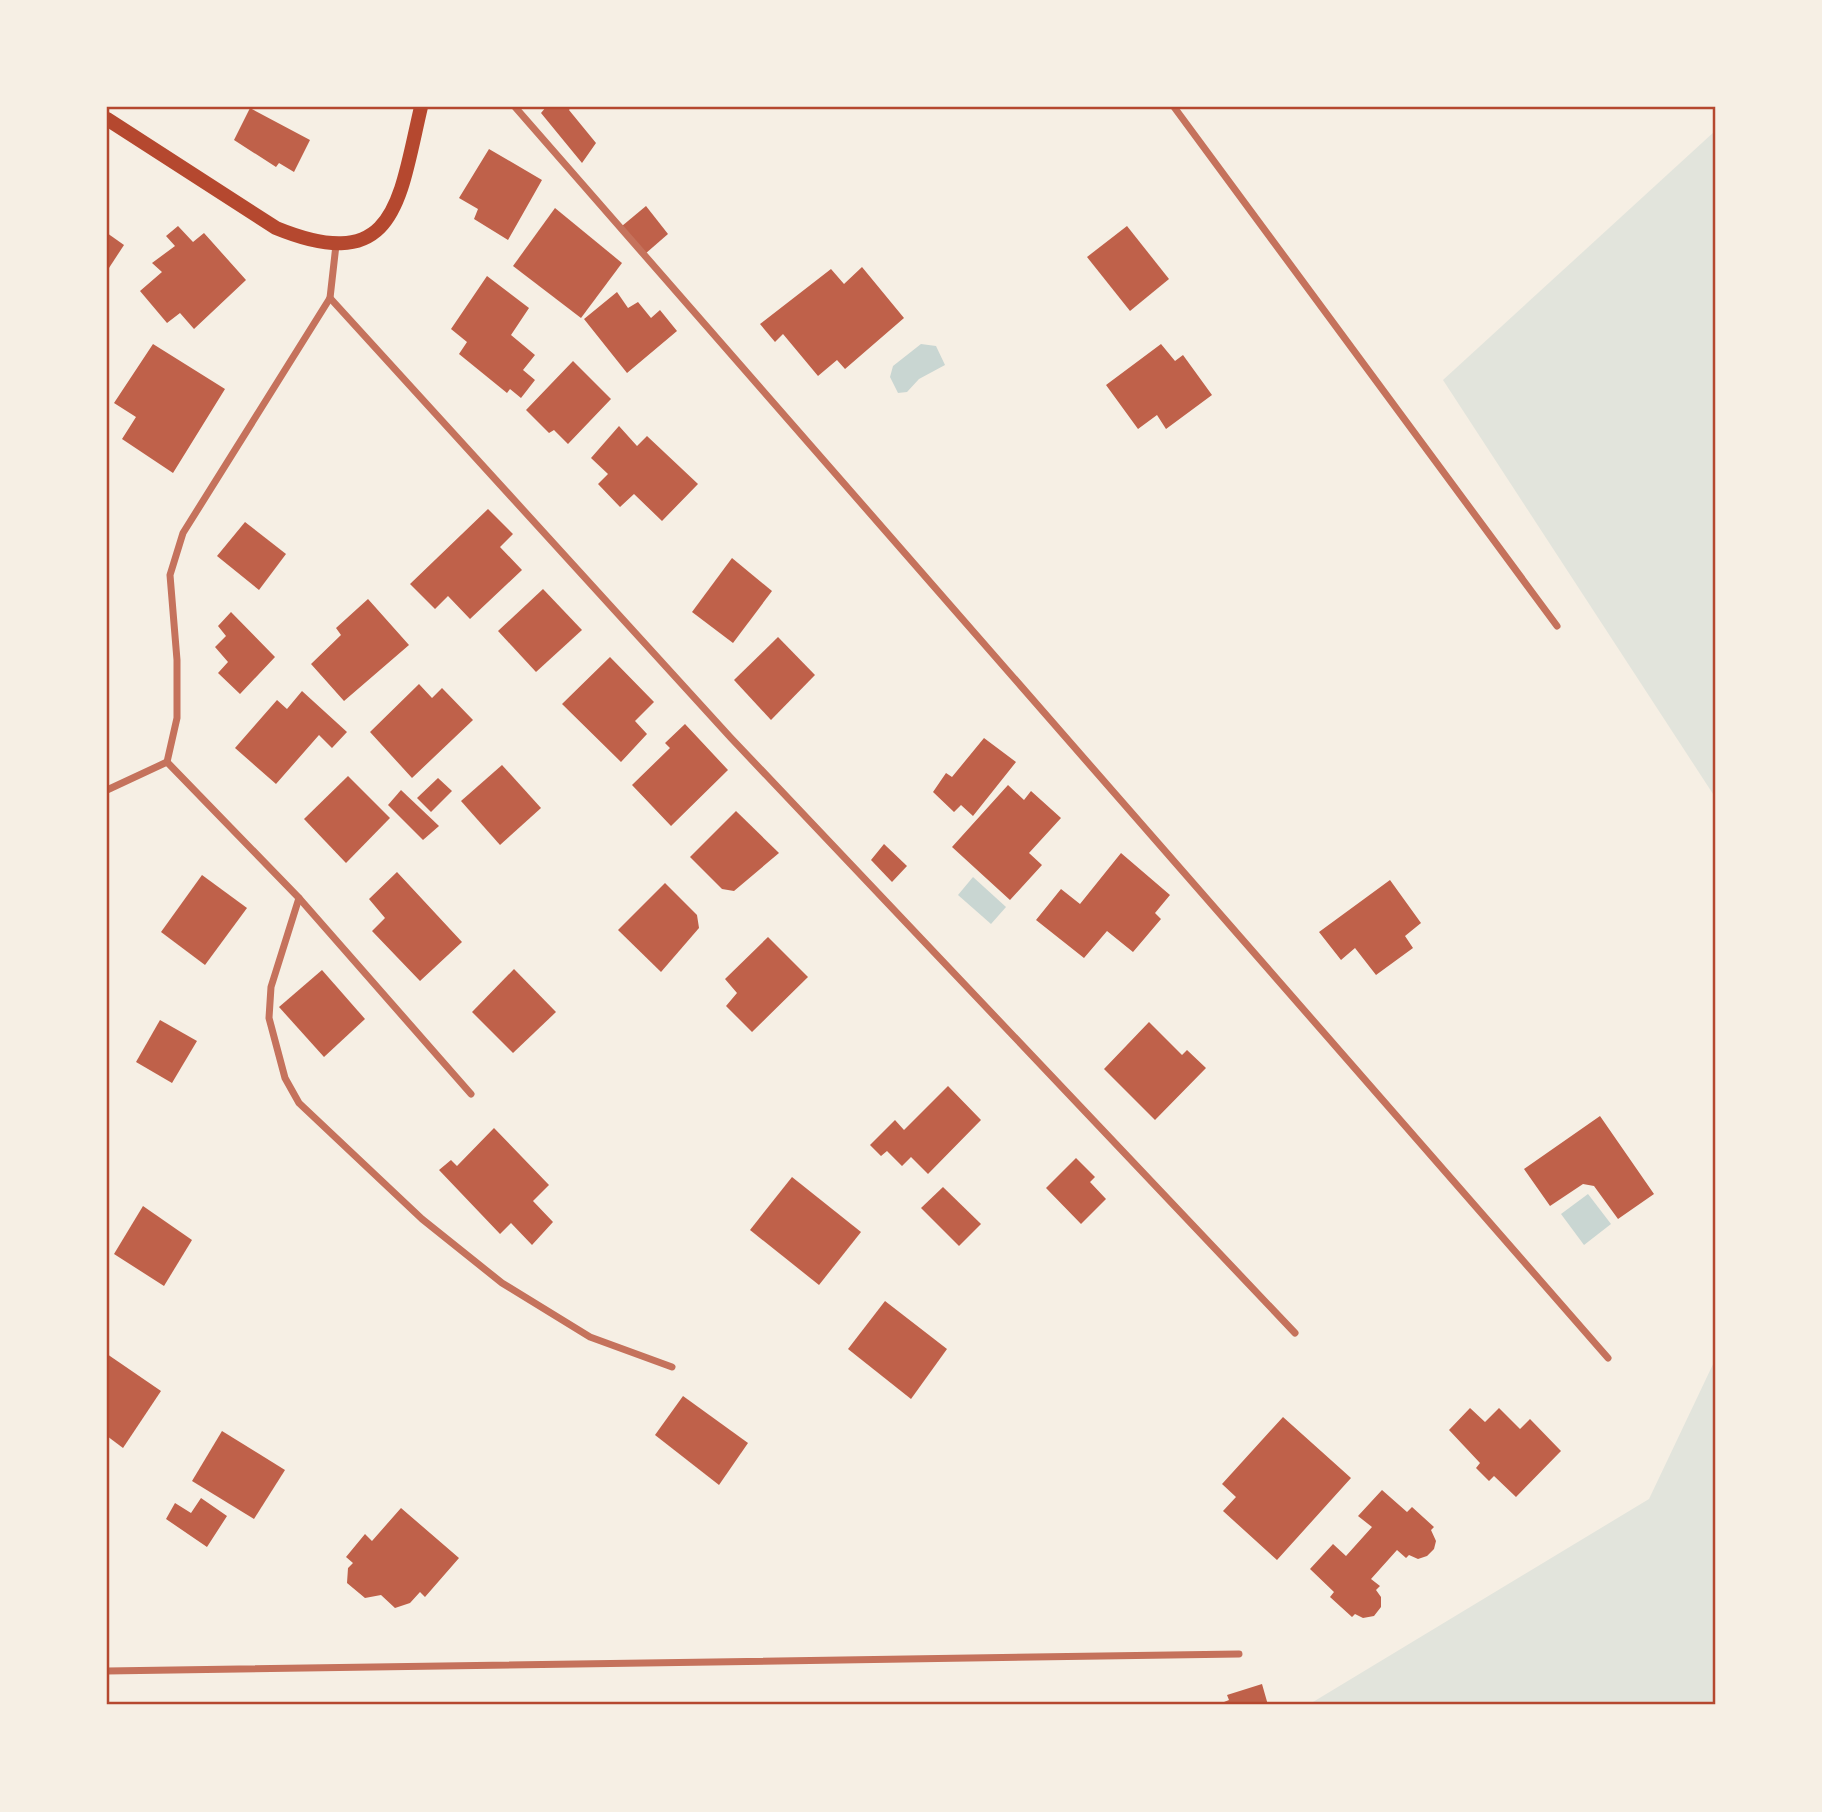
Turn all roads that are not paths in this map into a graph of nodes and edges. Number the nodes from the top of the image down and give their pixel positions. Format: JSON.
{"nodes":[{"id":1,"x":421,"y":107,"type":"edge"},
{"id":2,"x":515,"y":107,"type":"edge"},
{"id":3,"x":1174,"y":107,"type":"edge"},
{"id":4,"x":107,"y":119,"type":"edge"},
{"id":5,"x":336,"y":245,"type":"junction"},
{"id":6,"x":330,"y":298,"type":"junction"},
{"id":7,"x":1557,"y":626,"type":"dead end"},
{"id":8,"x":167,"y":762,"type":"junction"},
{"id":9,"x":107,"y":790,"type":"edge"},
{"id":10,"x":299,"y":898,"type":"junction"},
{"id":11,"x":471,"y":1094,"type":"dead end"},
{"id":12,"x":1295,"y":1333,"type":"dead end"},
{"id":13,"x":1608,"y":1358,"type":"dead end"},
{"id":14,"x":672,"y":1367,"type":"dead end"},
{"id":15,"x":1239,"y":1654,"type":"dead end"},
{"id":16,"x":107,"y":1671,"type":"edge"}],
"edges":[{"from":1,"to":5,"type":"main road"},
{"from":2,"to":13,"type":"street"},
{"from":3,"to":7,"type":"street"},
{"from":4,"to":5,"type":"main road"},
{"from":5,"to":6,"type":"street"},
{"from":6,"to":8,"type":"street"},
{"from":6,"to":12,"type":"street"},
{"from":8,"to":9,"type":"street"},
{"from":8,"to":10,"type":"street"},
{"from":10,"to":11,"type":"street"},
{"from":10,"to":14,"type":"street"},
{"from":15,"to":16,"type":"street"}]}
